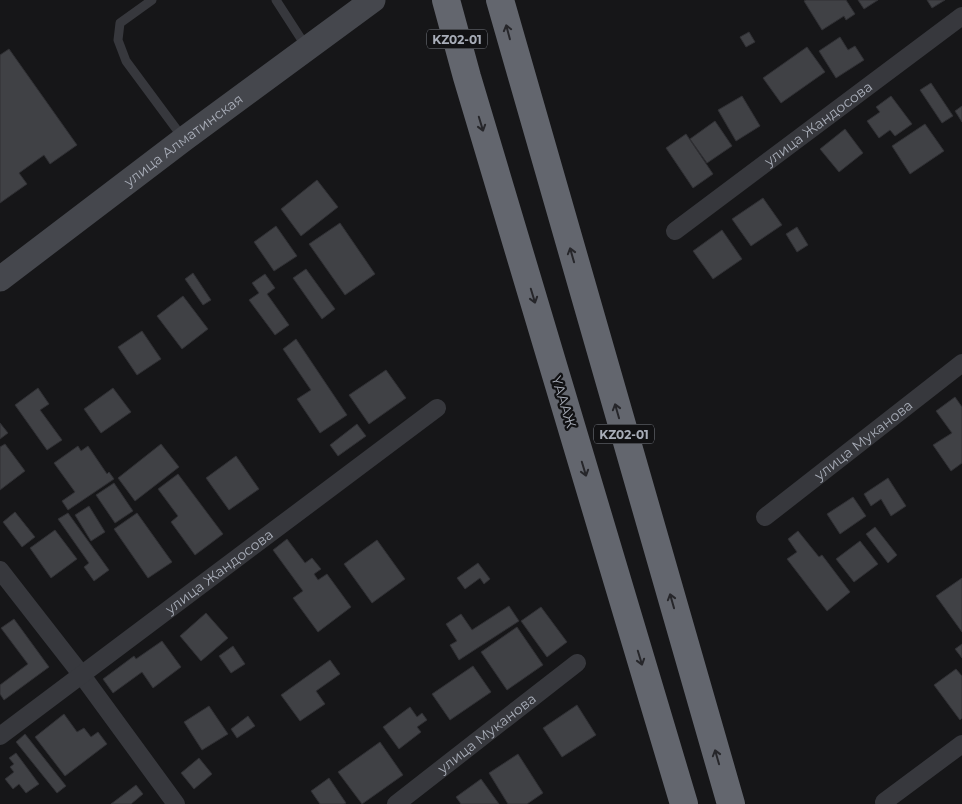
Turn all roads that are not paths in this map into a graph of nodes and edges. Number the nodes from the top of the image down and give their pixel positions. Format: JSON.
{"nodes":[{"id":1,"x":152,"y":0,"type":"edge"},
{"id":2,"x":276,"y":0,"type":"edge"},
{"id":3,"x":446,"y":0,"type":"edge"},
{"id":4,"x":500,"y":0,"type":"edge"},
{"id":5,"x":371,"y":2,"type":"edge"},
{"id":6,"x":962,"y":16,"type":"edge"},
{"id":7,"x":308,"y":48,"type":"junction"},
{"id":8,"x":184,"y":139,"type":"junction"},
{"id":9,"x":675,"y":231,"type":"dead end"},
{"id":10,"x":3,"y":270,"type":"edge"},
{"id":11,"x":962,"y":363,"type":"edge"},
{"id":12,"x":437,"y":408,"type":"dead end"},
{"id":13,"x":765,"y":517,"type":"dead end"},
{"id":14,"x":0,"y":570,"type":"edge"},
{"id":15,"x":577,"y":663,"type":"dead end"},
{"id":16,"x":81,"y":674,"type":"junction"},
{"id":17,"x":0,"y":736,"type":"edge"},
{"id":18,"x":962,"y":744,"type":"edge"},
{"id":19,"x":884,"y":802,"type":"dead end"},
{"id":20,"x":176,"y":804,"type":"edge"},
{"id":21,"x":396,"y":804,"type":"edge"},
{"id":22,"x":684,"y":804,"type":"edge"},
{"id":23,"x":731,"y":804,"type":"edge"}],
"edges":[{"from":1,"to":8,"type":"lane"},
{"from":2,"to":7,"type":"lane"},
{"from":3,"to":22,"type":"highway","name":"ҮАААЖ","number":"KZ02-01","one_way":true},
{"from":23,"to":4,"type":"highway","number":"KZ02-01","one_way":true},
{"from":5,"to":7,"type":"street","name":"улица Алматинская"},
{"from":6,"to":9,"type":"street","name":"улица Жандосова"},
{"from":7,"to":8,"type":"street","name":"улица Алматинская"},
{"from":8,"to":10,"type":"street","name":"улица Алматинская"},
{"from":11,"to":13,"type":"street","name":"улица Муканова"},
{"from":12,"to":16,"type":"street","name":"улица Жандосова"},
{"from":14,"to":16,"type":"street"},
{"from":15,"to":21,"type":"street","name":"улица Муканова"},
{"from":16,"to":17,"type":"street","name":"улица Жандосова"},
{"from":16,"to":20,"type":"street"},
{"from":18,"to":19,"type":"street"}]}
